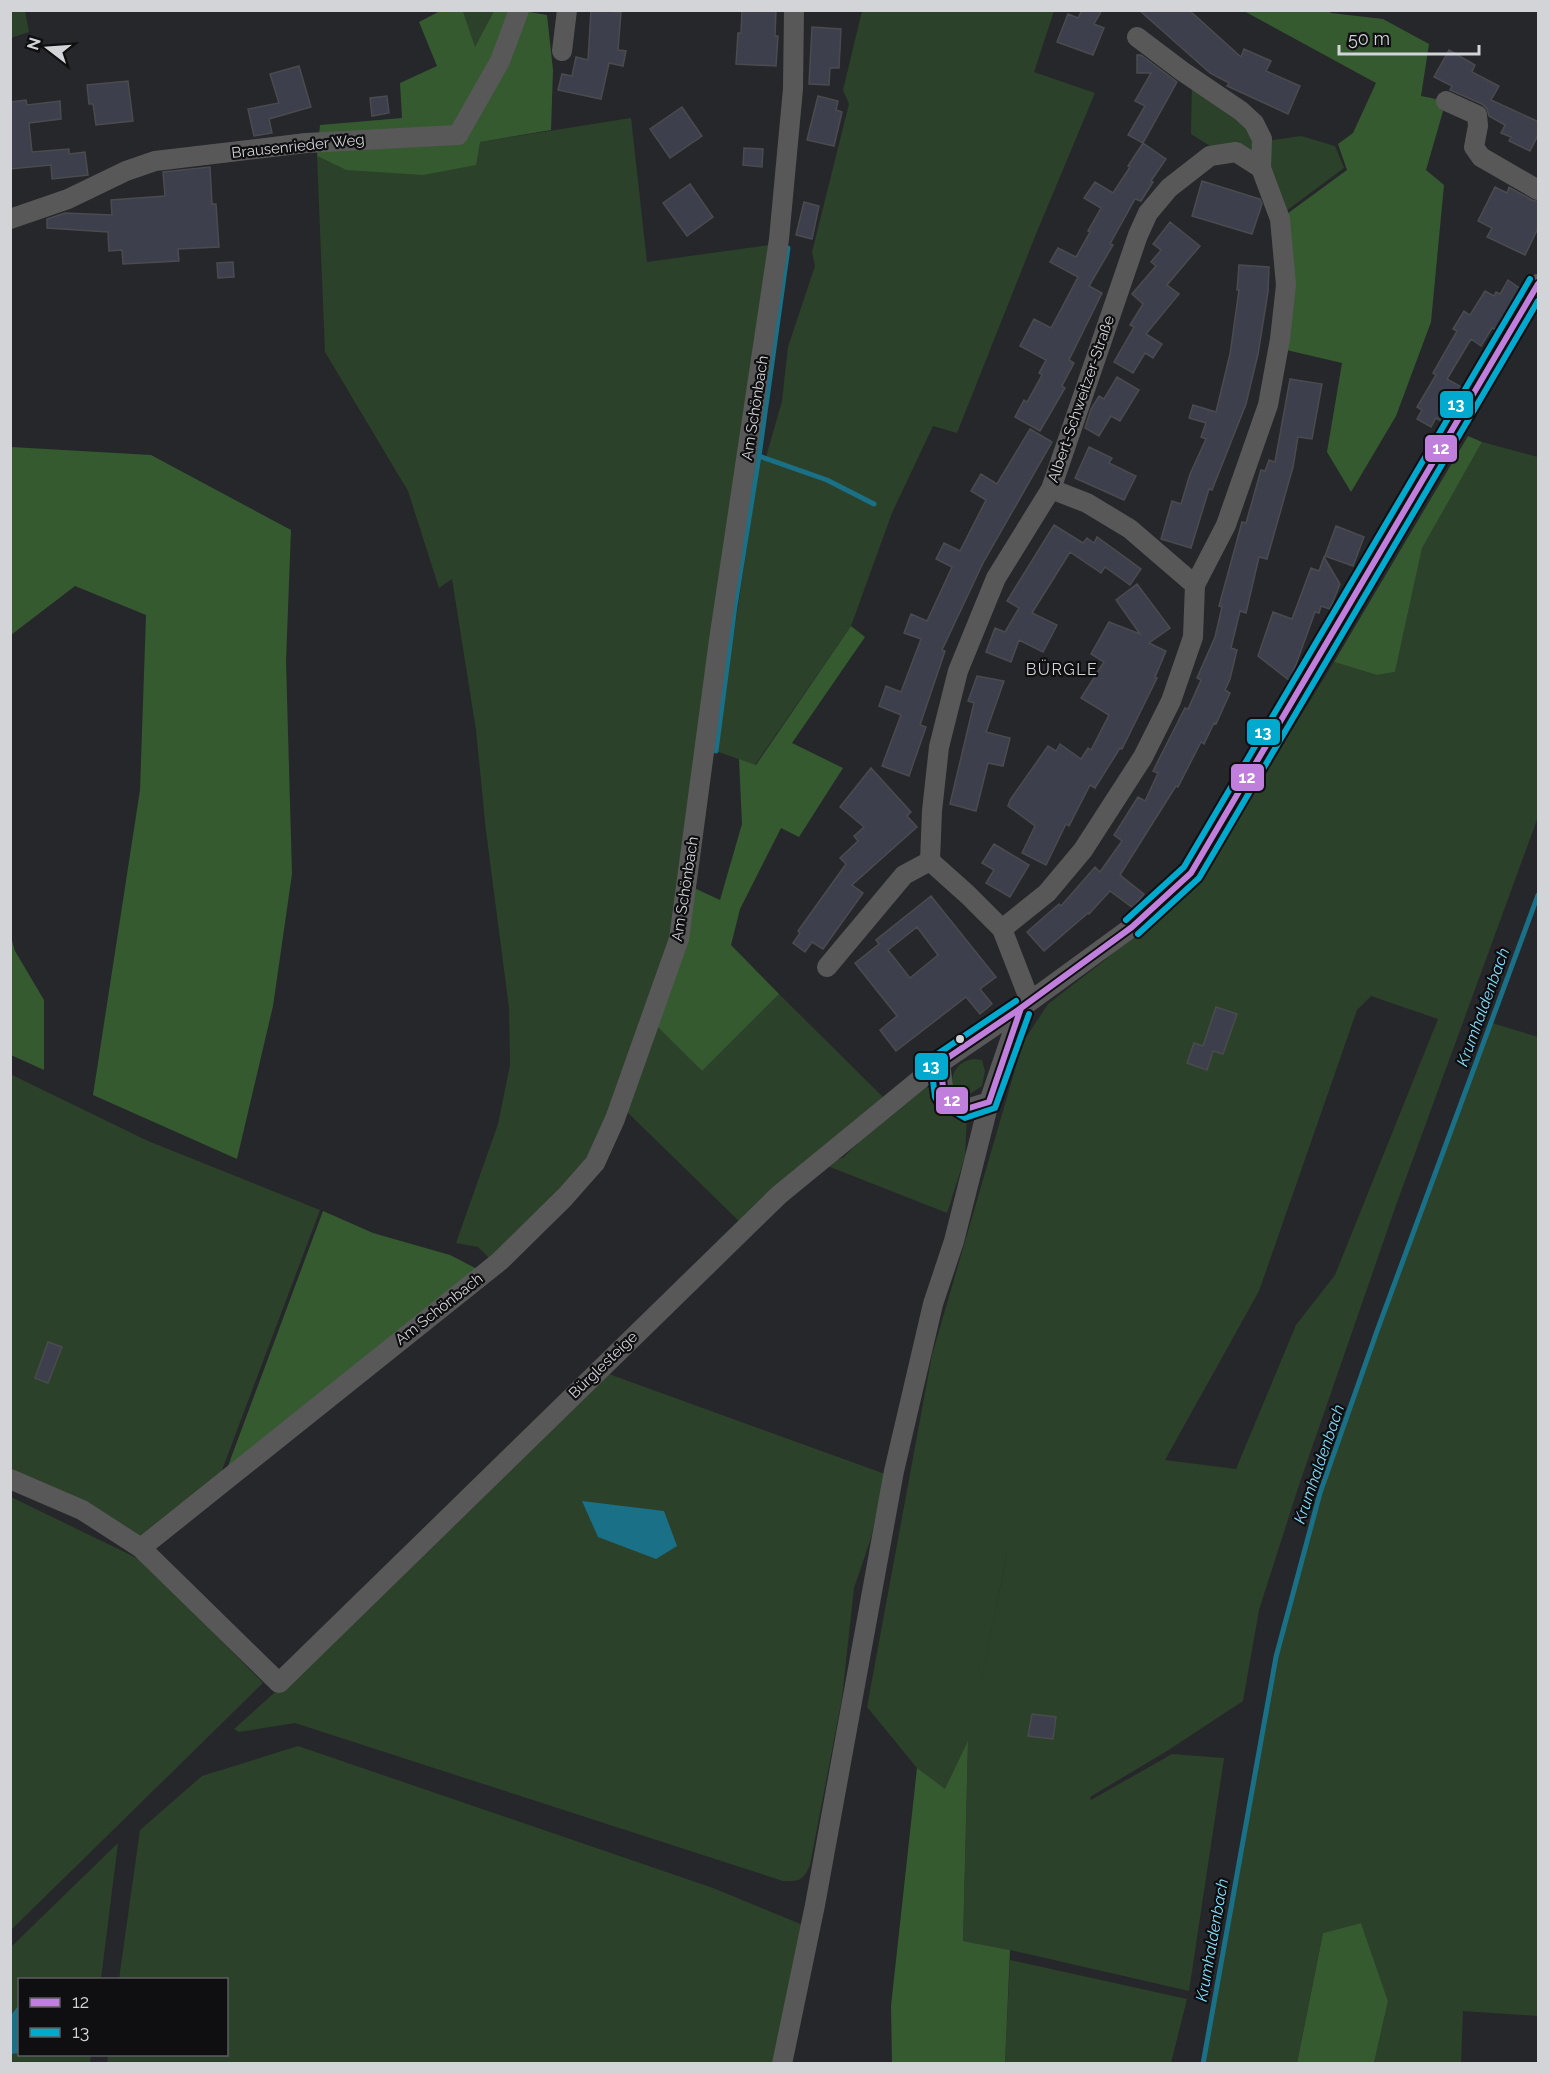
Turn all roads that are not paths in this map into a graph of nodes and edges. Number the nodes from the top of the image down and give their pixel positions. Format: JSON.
{"nodes":[{"id":1,"x":519,"y":10,"type":"edge"},
{"id":2,"x":567,"y":10,"type":"edge"},
{"id":3,"x":794,"y":10,"type":"edge"},
{"id":4,"x":1137,"y":37,"type":"dead end"},
{"id":5,"x":562,"y":51,"type":"dead end"},
{"id":6,"x":1446,"y":101,"type":"dead end"},
{"id":7,"x":1261,"y":168,"type":"junction"},
{"id":8,"x":1539,"y":190,"type":"edge"},
{"id":9,"x":10,"y":219,"type":"edge"},
{"id":10,"x":1539,"y":284,"type":"edge"},
{"id":11,"x":1051,"y":489,"type":"junction"},
{"id":12,"x":1195,"y":585,"type":"junction"},
{"id":13,"x":930,"y":861,"type":"junction"},
{"id":14,"x":1002,"y":929,"type":"junction"},
{"id":15,"x":827,"y":967,"type":"dead end"},
{"id":16,"x":1026,"y":1004,"type":"junction"},
{"id":17,"x":940,"y":1063,"type":"junction"},
{"id":18,"x":988,"y":1102,"type":"junction"},
{"id":19,"x":10,"y":1479,"type":"edge"},
{"id":20,"x":141,"y":1548,"type":"junction"},
{"id":21,"x":782,"y":2064,"type":"edge"}],
"edges":[{"from":1,"to":9,"type":"street","name":"Brausenrieder Weg"},
{"from":2,"to":5,"type":"street"},
{"from":3,"to":20,"type":"street","name":"Am Schönbach"},
{"from":4,"to":7,"type":"street"},
{"from":6,"to":8,"type":"street"},
{"from":7,"to":11,"type":"street","name":"Albert-Schweitzer-Straße"},
{"from":7,"to":12,"type":"street"},
{"from":10,"to":16,"type":"street","name":"Bürglesteige"},
{"from":11,"to":12,"type":"street"},
{"from":11,"to":13,"type":"street","name":"Albert-Schweitzer-Straße"},
{"from":12,"to":14,"type":"street"},
{"from":13,"to":14,"type":"street"},
{"from":13,"to":15,"type":"street"},
{"from":14,"to":16,"type":"street"},
{"from":16,"to":17,"type":"street","name":"Bürglesteige"},
{"from":16,"to":18,"type":"street"},
{"from":17,"to":18,"type":"street"},
{"from":17,"to":20,"type":"street","name":"Bürglesteige"},
{"from":18,"to":21,"type":"street"},
{"from":19,"to":20,"type":"street"}]}
